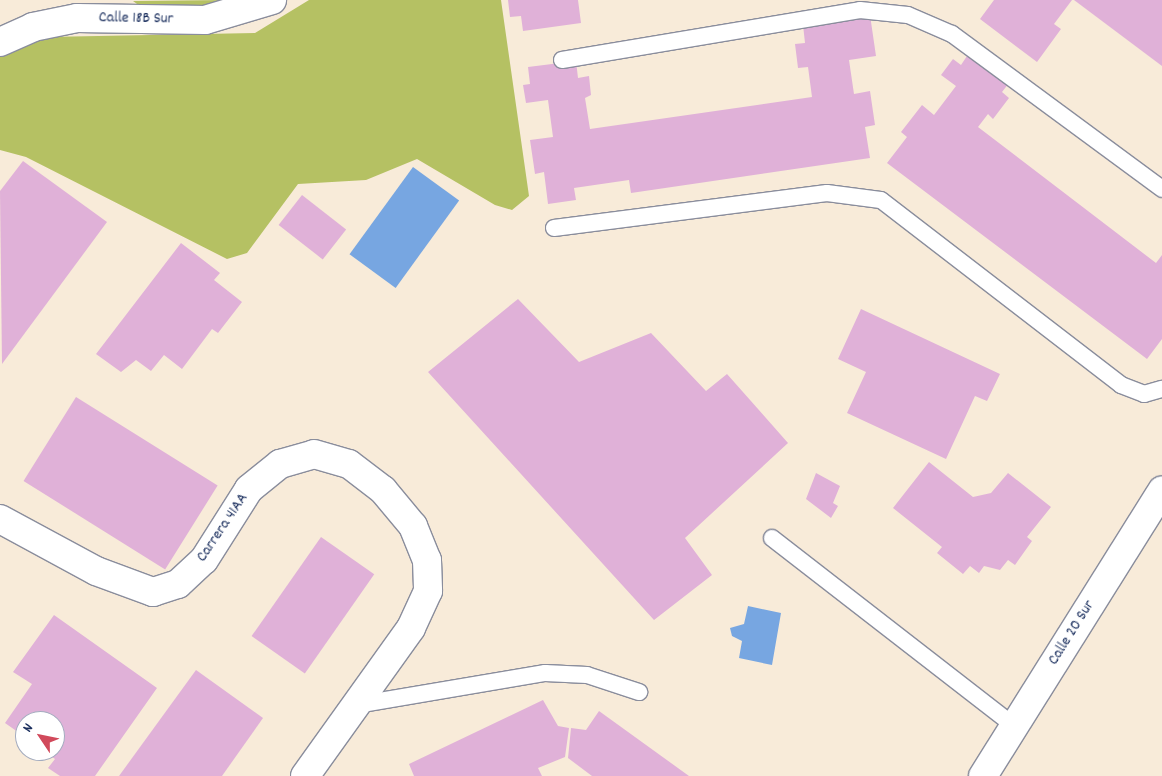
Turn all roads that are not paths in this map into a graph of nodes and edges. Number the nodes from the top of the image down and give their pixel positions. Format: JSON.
{"nodes":[{"id":1,"x":272,"y":0,"type":"edge"},
{"id":2,"x":0,"y":42,"type":"edge"},
{"id":3,"x":562,"y":60,"type":"dead end"},
{"id":4,"x":1162,"y":189,"type":"edge"},
{"id":5,"x":554,"y":228,"type":"dead end"},
{"id":6,"x":1162,"y":390,"type":"edge"},
{"id":7,"x":1162,"y":491,"type":"edge"},
{"id":8,"x":0,"y":519,"type":"edge"},
{"id":9,"x":772,"y":538,"type":"dead end"},
{"id":10,"x":640,"y":692,"type":"dead end"},
{"id":11,"x":356,"y":705,"type":"junction"},
{"id":12,"x":1014,"y":726,"type":"junction"},
{"id":13,"x":305,"y":776,"type":"edge"},
{"id":14,"x":983,"y":776,"type":"edge"}],
"edges":[{"from":1,"to":2,"type":"street","name":"Calle 18B Sur"},
{"from":3,"to":4,"type":"lane"},
{"from":5,"to":6,"type":"lane"},
{"from":7,"to":12,"type":"street","name":"Calle 20 Sur"},
{"from":8,"to":11,"type":"street","name":"Carrera 41AA"},
{"from":9,"to":12,"type":"lane"},
{"from":10,"to":11,"type":"lane"},
{"from":11,"to":13,"type":"street","name":"Carrera 41AA"},
{"from":12,"to":14,"type":"street","name":"Calle 20 Sur"}]}
